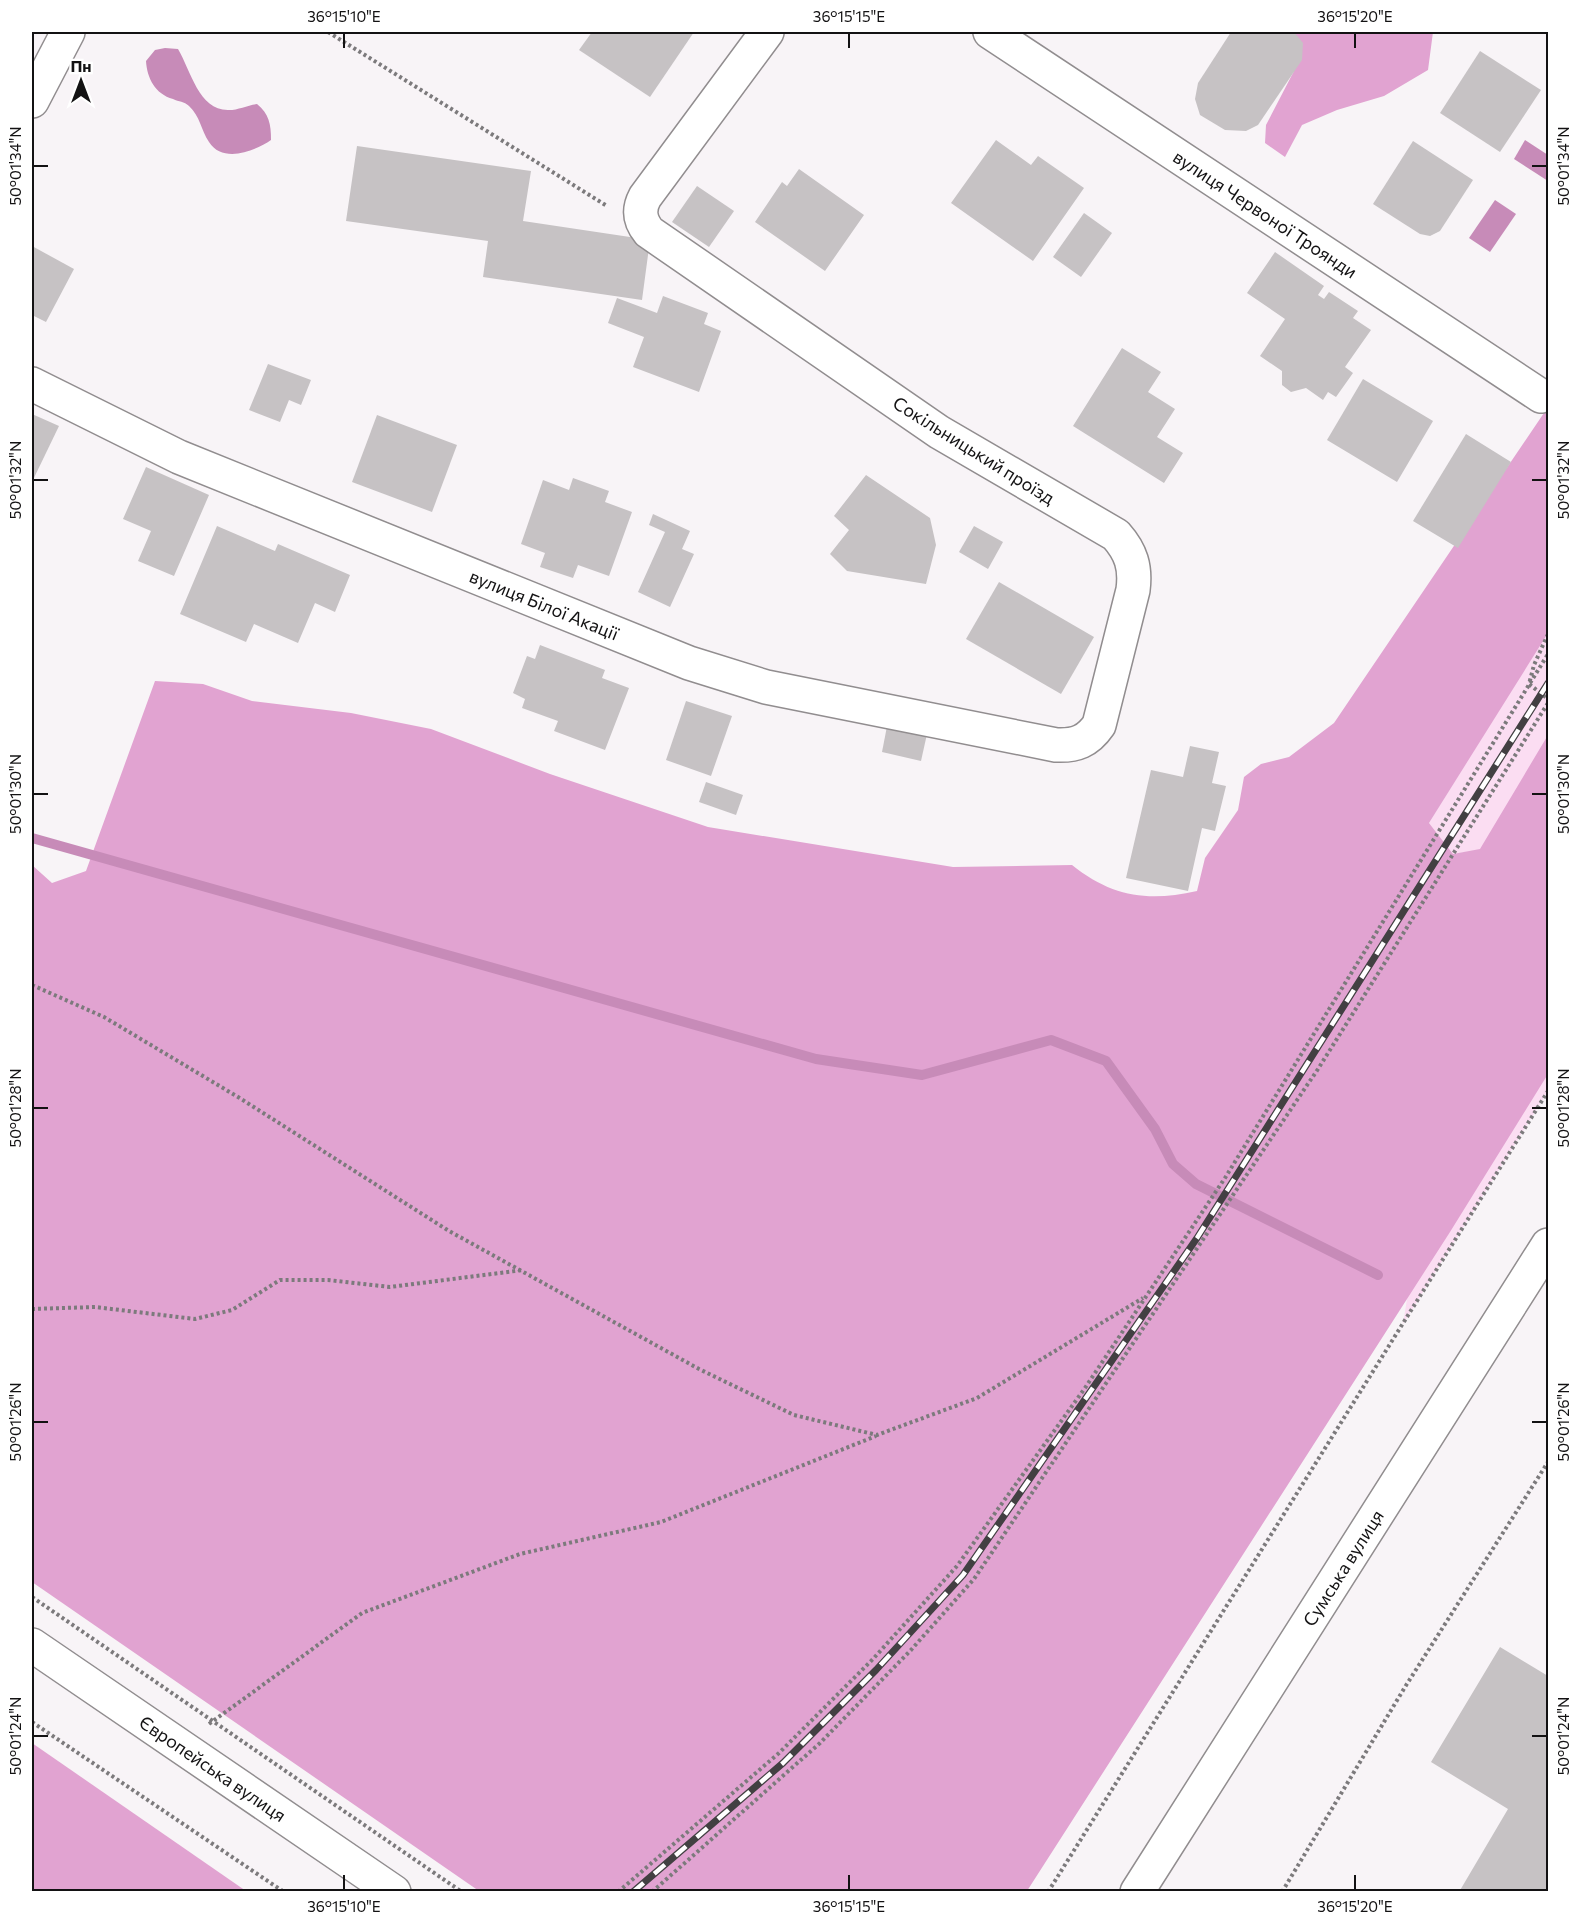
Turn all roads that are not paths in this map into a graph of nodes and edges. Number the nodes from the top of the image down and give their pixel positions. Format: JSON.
{"nodes":[{"id":1,"x":68,"y":32,"type":"edge"},
{"id":2,"x":767,"y":32,"type":"edge"},
{"id":3,"x":990,"y":32,"type":"edge"},
{"id":4,"x":32,"y":101,"type":"edge"},
{"id":5,"x":32,"y":384,"type":"edge"},
{"id":6,"x":1541,"y":396,"type":"dead end"},
{"id":7,"x":1081,"y":743,"type":"joint"},
{"id":8,"x":1548,"y":1245,"type":"edge"},
{"id":9,"x":32,"y":1645,"type":"edge"},
{"id":10,"x":394,"y":1892,"type":"edge"},
{"id":11,"x":1137,"y":1892,"type":"edge"}],
"edges":[{"from":1,"to":4,"type":"street"},
{"from":2,"to":7,"type":"street","name":"Сокільницький проїзд"},
{"from":3,"to":6,"type":"street","name":"вулиця Червоної Троянди"},
{"from":5,"to":7,"type":"street","name":"вулиця Білої Акації"},
{"from":8,"to":11,"type":"street","name":"Сумська вулиця"},
{"from":9,"to":10,"type":"street","name":"Європейська вулиця"}]}
